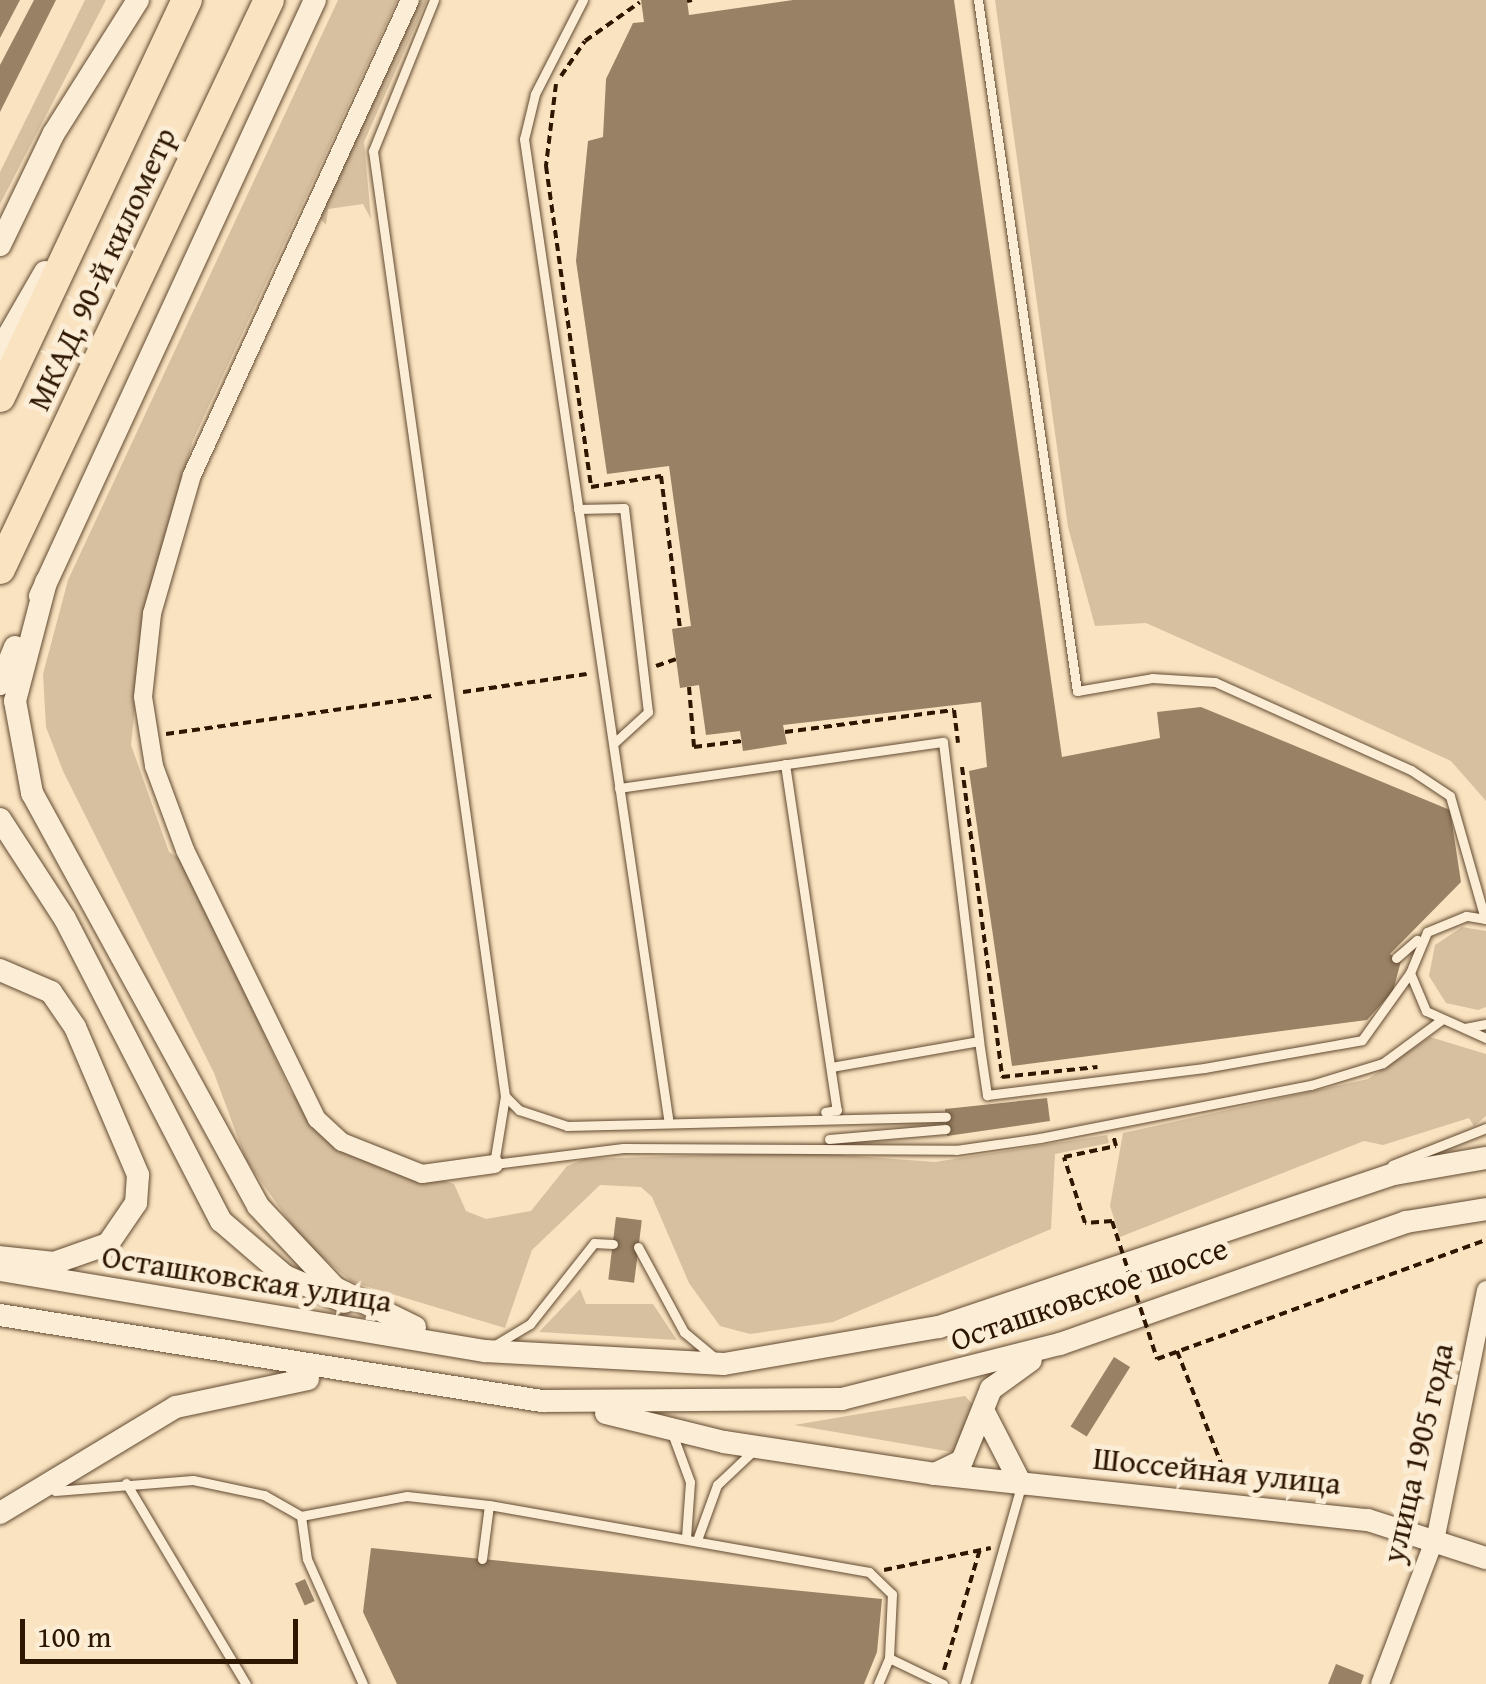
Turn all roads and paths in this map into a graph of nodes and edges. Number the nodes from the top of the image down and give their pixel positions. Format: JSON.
{"nodes":[{"id":1,"x":138,"y":0,"type":"edge"},
{"id":2,"x":186,"y":0,"type":"edge"},
{"id":3,"x":269,"y":0,"type":"edge"},
{"id":4,"x":315,"y":0,"type":"edge"},
{"id":5,"x":410,"y":0,"type":"edge"},
{"id":6,"x":434,"y":0,"type":"edge"},
{"id":7,"x":583,"y":0,"type":"edge"},
{"id":8,"x":978,"y":0,"type":"edge"},
{"id":9,"x":640,"y":2,"type":"edge"},
{"id":10,"x":114,"y":152,"type":"junction"},
{"id":11,"x":0,"y":245,"type":"edge"},
{"id":12,"x":0,"y":350,"type":"edge"},
{"id":13,"x":0,"y":396,"type":"edge"},
{"id":14,"x":578,"y":509,"type":"junction"},
{"id":15,"x":0,"y":570,"type":"edge"},
{"id":16,"x":46,"y":582,"type":"junction"},
{"id":17,"x":680,"y":628,"type":"dead end"},
{"id":18,"x":676,"y":658,"type":"dead end"},
{"id":19,"x":643,"y":670,"type":"junction"},
{"id":20,"x":602,"y":672,"type":"junction"},
{"id":21,"x":0,"y":684,"type":"edge"},
{"id":22,"x":689,"y":687,"type":"dead end"},
{"id":23,"x":448,"y":694,"type":"junction"},
{"id":24,"x":785,"y":732,"type":"dead end"},
{"id":25,"x":147,"y":737,"type":"junction"},
{"id":26,"x":742,"y":742,"type":"dead end"},
{"id":27,"x":612,"y":746,"type":"junction"},
{"id":28,"x":785,"y":764,"type":"junction"},
{"id":29,"x":619,"y":788,"type":"junction"},
{"id":30,"x":0,"y":819,"type":"edge"},
{"id":31,"x":980,"y":912,"type":"junction"},
{"id":32,"x":990,"y":912,"type":"dead end"},
{"id":33,"x":1485,"y":919,"type":"edge"},
{"id":34,"x":1427,"y":932,"type":"junction"},
{"id":35,"x":1396,"y":958,"type":"dead end"},
{"id":36,"x":0,"y":970,"type":"edge"},
{"id":37,"x":1410,"y":973,"type":"junction"},
{"id":38,"x":1440,"y":1022,"type":"junction"},
{"id":39,"x":1486,"y":1024,"type":"edge"},
{"id":40,"x":1462,"y":1028,"type":"junction"},
{"id":41,"x":1486,"y":1038,"type":"edge"},
{"id":42,"x":980,"y":1041,"type":"junction"},
{"id":43,"x":830,"y":1066,"type":"junction"},
{"id":44,"x":1101,"y":1080,"type":"junction"},
{"id":45,"x":505,"y":1096,"type":"junction"},
{"id":46,"x":793,"y":1115,"type":"junction"},
{"id":47,"x":946,"y":1117,"type":"dead end"},
{"id":48,"x":668,"y":1118,"type":"junction"},
{"id":49,"x":1111,"y":1126,"type":"junction"},
{"id":50,"x":1486,"y":1128,"type":"edge"},
{"id":51,"x":946,"y":1130,"type":"dead end"},
{"id":52,"x":796,"y":1143,"type":"junction"},
{"id":53,"x":1486,"y":1158,"type":"edge"},
{"id":54,"x":494,"y":1164,"type":"junction"},
{"id":55,"x":1283,"y":1208,"type":"junction"},
{"id":56,"x":1486,"y":1209,"type":"edge"},
{"id":57,"x":1486,"y":1240,"type":"edge"},
{"id":58,"x":612,"y":1244,"type":"dead end"},
{"id":59,"x":638,"y":1247,"type":"dead end"},
{"id":60,"x":0,"y":1257,"type":"edge"},
{"id":61,"x":0,"y":1270,"type":"edge"},
{"id":62,"x":1486,"y":1290,"type":"edge"},
{"id":63,"x":0,"y":1316,"type":"edge"},
{"id":64,"x":386,"y":1317,"type":"junction"},
{"id":65,"x":1060,"y":1344,"type":"junction"},
{"id":66,"x":484,"y":1351,"type":"junction"},
{"id":67,"x":1177,"y":1351,"type":"junction"},
{"id":68,"x":724,"y":1364,"type":"junction"},
{"id":69,"x":378,"y":1380,"type":"junction"},
{"id":70,"x":574,"y":1404,"type":"junction"},
{"id":71,"x":985,"y":1414,"type":"junction"},
{"id":72,"x":671,"y":1430,"type":"junction"},
{"id":73,"x":761,"y":1447,"type":"junction"},
{"id":74,"x":935,"y":1474,"type":"junction"},
{"id":75,"x":126,"y":1482,"type":"junction"},
{"id":76,"x":1022,"y":1484,"type":"junction"},
{"id":77,"x":489,"y":1505,"type":"junction"},
{"id":78,"x":1228,"y":1506,"type":"junction"},
{"id":79,"x":0,"y":1513,"type":"edge"},
{"id":80,"x":301,"y":1516,"type":"junction"},
{"id":81,"x":0,"y":1521,"type":"edge"},
{"id":82,"x":1436,"y":1536,"type":"junction"},
{"id":83,"x":692,"y":1539,"type":"junction"},
{"id":84,"x":482,"y":1558,"type":"dead end"},
{"id":85,"x":1486,"y":1558,"type":"edge"},
{"id":86,"x":869,"y":1572,"type":"junction"},
{"id":87,"x":889,"y":1658,"type":"junction"},
{"id":88,"x":941,"y":1683,"type":"edge"},
{"id":89,"x":246,"y":1684,"type":"edge"},
{"id":90,"x":363,"y":1684,"type":"edge"},
{"id":91,"x":878,"y":1684,"type":"edge"},
{"id":92,"x":964,"y":1684,"type":"edge"},
{"id":93,"x":1380,"y":1684,"type":"edge"}],
"edges":[{"from":1,"to":11,"type":"main road"},
{"from":2,"to":10,"type":"highway","name":"МКАД, 90-й километр"},
{"from":3,"to":15,"type":"highway","name":"МКАД, 90-й километр"},
{"from":4,"to":16,"type":"main road"},
{"from":5,"to":25,"type":"street"},
{"from":6,"to":23,"type":"lane"},
{"from":7,"to":14,"type":"lane"},
{"from":8,"to":33,"type":"lane"},
{"from":9,"to":17,"type":"path"},
{"from":10,"to":12,"type":"main road"},
{"from":10,"to":13,"type":"highway","name":"МКАД, 90-й километр"},
{"from":14,"to":19,"type":"lane"},
{"from":14,"to":20,"type":"lane"},
{"from":16,"to":21,"type":"main road"},
{"from":16,"to":64,"type":"main road"},
{"from":18,"to":19,"type":"path"},
{"from":19,"to":27,"type":"lane"},
{"from":20,"to":23,"type":"path"},
{"from":20,"to":27,"type":"lane"},
{"from":22,"to":26,"type":"path"},
{"from":23,"to":25,"type":"path"},
{"from":23,"to":45,"type":"lane"},
{"from":24,"to":31,"type":"path"},
{"from":25,"to":54,"type":"street"},
{"from":27,"to":29,"type":"lane"},
{"from":28,"to":29,"type":"lane"},
{"from":28,"to":42,"type":"lane"},
{"from":28,"to":43,"type":"lane"},
{"from":29,"to":48,"type":"lane"},
{"from":30,"to":64,"type":"main road"},
{"from":31,"to":32,"type":"path"},
{"from":31,"to":44,"type":"path"},
{"from":33,"to":34,"type":"lane"},
{"from":34,"to":35,"type":"lane"},
{"from":34,"to":37,"type":"lane"},
{"from":36,"to":60,"type":"main road"},
{"from":37,"to":38,"type":"lane"},
{"from":37,"to":44,"type":"lane"},
{"from":38,"to":40,"type":"lane"},
{"from":38,"to":49,"type":"lane"},
{"from":39,"to":40,"type":"lane"},
{"from":40,"to":41,"type":"lane"},
{"from":42,"to":43,"type":"lane"},
{"from":42,"to":44,"type":"lane"},
{"from":43,"to":46,"type":"lane"},
{"from":45,"to":48,"type":"lane"},
{"from":45,"to":54,"type":"lane"},
{"from":46,"to":47,"type":"lane"},
{"from":46,"to":48,"type":"lane"},
{"from":49,"to":52,"type":"lane"},
{"from":49,"to":67,"type":"path","bridge":true},
{"from":50,"to":55,"type":"lane"},
{"from":51,"to":52,"type":"lane"},
{"from":52,"to":54,"type":"lane"},
{"from":53,"to":55,"type":"main road","name":"Осташковское шоссе"},
{"from":55,"to":68,"type":"main road","name":"Осташковское шоссе"},
{"from":56,"to":65,"type":"main road","name":"Осташковское шоссе"},
{"from":57,"to":67,"type":"path"},
{"from":58,"to":66,"type":"lane"},
{"from":59,"to":68,"type":"lane"},
{"from":61,"to":66,"type":"main road","name":"Осташковская улица"},
{"from":62,"to":82,"type":"street","name":"улица 1905 года"},
{"from":63,"to":69,"type":"main road"},
{"from":64,"to":66,"type":"main road"},
{"from":65,"to":70,"type":"main road","name":"Осташковское шоссе"},
{"from":65,"to":71,"type":"main road"},
{"from":66,"to":68,"type":"main road","name":"Осташковское шоссе"},
{"from":67,"to":78,"type":"path"},
{"from":69,"to":70,"type":"main road","name":"Осташковское шоссе"},
{"from":69,"to":79,"type":"main road"},
{"from":70,"to":72,"type":"main road","name":"Шоссейная улица"},
{"from":71,"to":74,"type":"main road"},
{"from":71,"to":76,"type":"main road"},
{"from":72,"to":73,"type":"main road","name":"Шоссейная улица"},
{"from":72,"to":83,"type":"lane"},
{"from":73,"to":74,"type":"main road","name":"Шоссейная улица"},
{"from":73,"to":83,"type":"lane"},
{"from":74,"to":76,"type":"main road","name":"Шоссейная улица"},
{"from":75,"to":80,"type":"lane"},
{"from":75,"to":81,"type":"lane"},
{"from":75,"to":89,"type":"lane"},
{"from":76,"to":78,"type":"main road","name":"Шоссейная улица"},
{"from":76,"to":92,"type":"lane"},
{"from":77,"to":80,"type":"lane"},
{"from":77,"to":83,"type":"lane"},
{"from":77,"to":84,"type":"lane"},
{"from":78,"to":82,"type":"main road","name":"Шоссейная улица"},
{"from":80,"to":90,"type":"lane"},
{"from":82,"to":85,"type":"main road","name":"Шоссейная улица"},
{"from":82,"to":93,"type":"street","name":"улица 1905 года"},
{"from":83,"to":86,"type":"lane"},
{"from":86,"to":87,"type":"lane"},
{"from":86,"to":88,"type":"path"},
{"from":87,"to":88,"type":"lane"},
{"from":87,"to":91,"type":"lane"}]}
